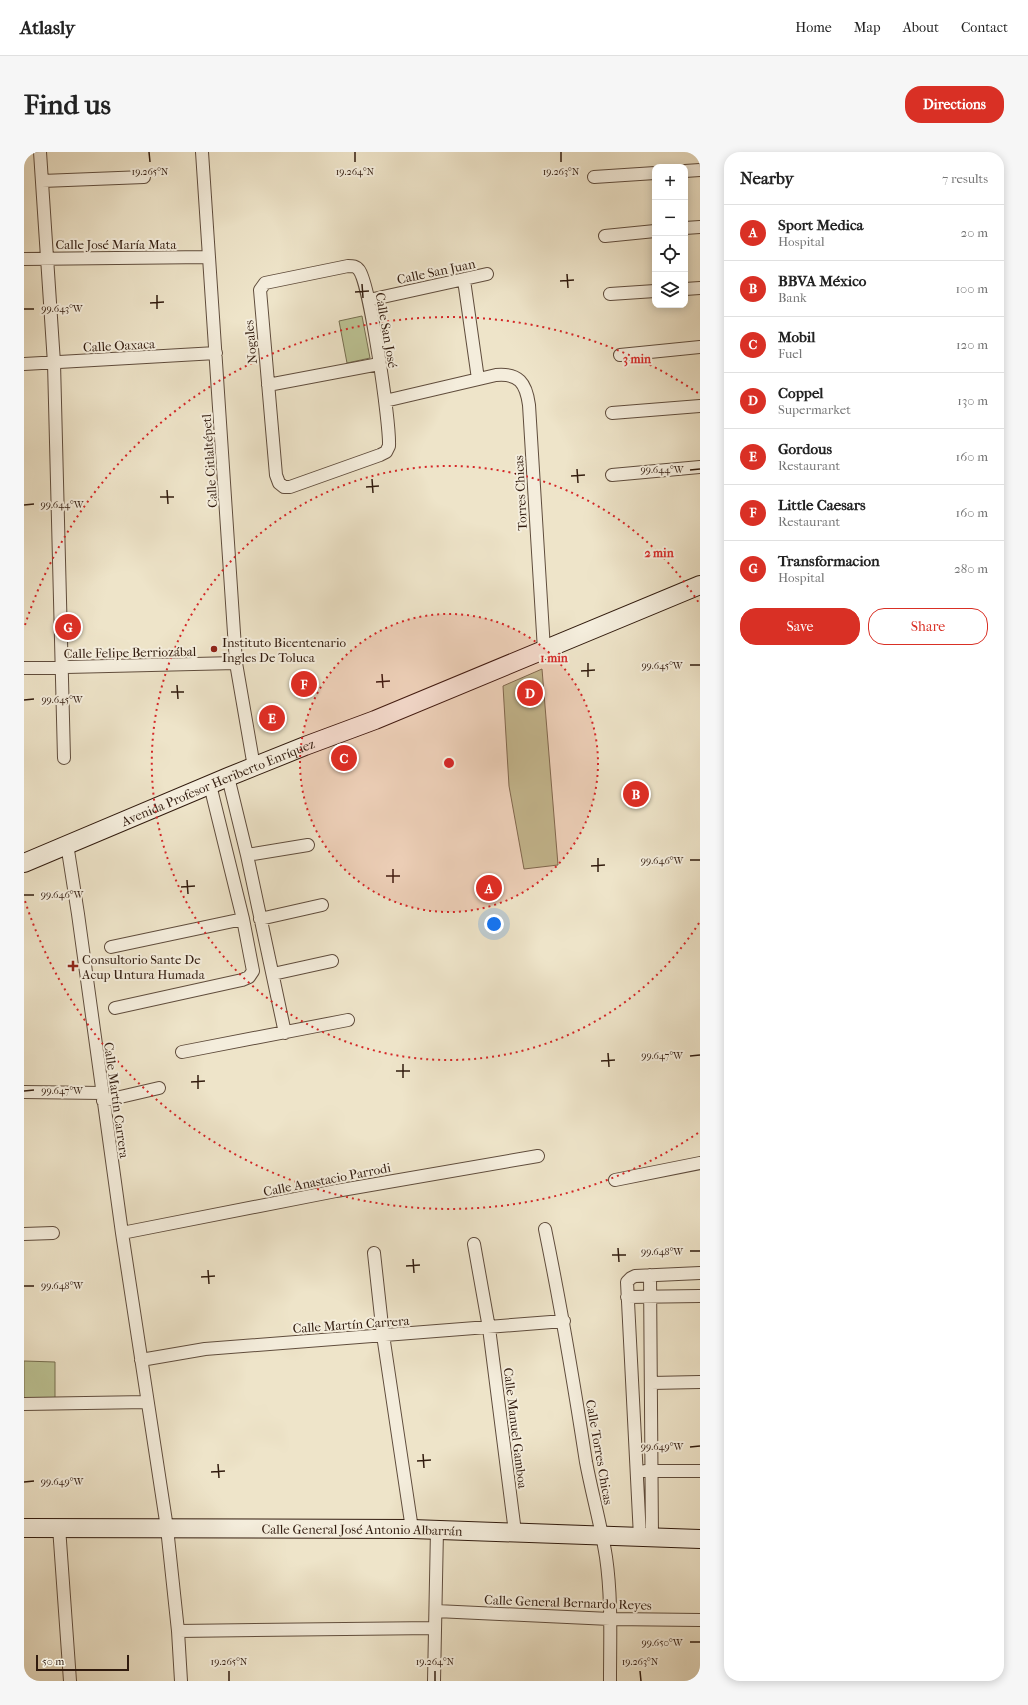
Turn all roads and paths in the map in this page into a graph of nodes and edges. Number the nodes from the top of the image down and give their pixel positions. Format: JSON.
{"nodes":[{"id":1,"x":40,"y":152,"type":"edge"},
{"id":2,"x":202,"y":152,"type":"edge"},
{"id":3,"x":700,"y":170,"type":"edge"},
{"id":4,"x":688,"y":171,"type":"edge"},
{"id":5,"x":652,"y":173,"type":"edge"},
{"id":6,"x":144,"y":177,"type":"dead end"},
{"id":7,"x":594,"y":177,"type":"dead end"},
{"id":8,"x":42,"y":181,"type":"junction"},
{"id":9,"x":700,"y":227,"type":"edge"},
{"id":10,"x":688,"y":228,"type":"edge"},
{"id":11,"x":652,"y":231,"type":"edge"},
{"id":12,"x":605,"y":236,"type":"dead end"},
{"id":13,"x":209,"y":257,"type":"junction"},
{"id":14,"x":47,"y":258,"type":"junction"},
{"id":15,"x":24,"y":259,"type":"edge"},
{"id":16,"x":354,"y":266,"type":"joint"},
{"id":17,"x":487,"y":274,"type":"dead end"},
{"id":18,"x":464,"y":280,"type":"junction"},
{"id":19,"x":700,"y":288,"type":"edge"},
{"id":20,"x":688,"y":289,"type":"edge"},
{"id":21,"x":652,"y":291,"type":"edge"},
{"id":22,"x":610,"y":294,"type":"dead end"},
{"id":23,"x":368,"y":300,"type":"junction"},
{"id":24,"x":700,"y":347,"type":"edge"},
{"id":25,"x":216,"y":353,"type":"junction"},
{"id":26,"x":620,"y":354,"type":"dead end"},
{"id":27,"x":54,"y":363,"type":"junction"},
{"id":28,"x":24,"y":364,"type":"edge"},
{"id":29,"x":379,"y":364,"type":"junction"},
{"id":30,"x":478,"y":379,"type":"junction"},
{"id":31,"x":268,"y":385,"type":"junction"},
{"id":32,"x":385,"y":401,"type":"junction"},
{"id":33,"x":700,"y":406,"type":"edge"},
{"id":34,"x":612,"y":413,"type":"dead end"},
{"id":35,"x":386,"y":452,"type":"joint"},
{"id":36,"x":700,"y":467,"type":"edge"},
{"id":37,"x":612,"y":475,"type":"dead end"},
{"id":38,"x":700,"y":585,"type":"edge"},
{"id":39,"x":544,"y":650,"type":"junction"},
{"id":40,"x":236,"y":663,"type":"junction"},
{"id":41,"x":62,"y":667,"type":"junction"},
{"id":42,"x":24,"y":668,"type":"edge"},
{"id":43,"x":64,"y":758,"type":"dead end"},
{"id":44,"x":254,"y":767,"type":"junction"},
{"id":45,"x":228,"y":777,"type":"junction"},
{"id":46,"x":210,"y":785,"type":"junction"},
{"id":47,"x":67,"y":844,"type":"junction"},
{"id":48,"x":308,"y":845,"type":"dead end"},
{"id":49,"x":247,"y":855,"type":"junction"},
{"id":50,"x":24,"y":863,"type":"edge"},
{"id":51,"x":322,"y":905,"type":"dead end"},
{"id":52,"x":260,"y":919,"type":"junction"},
{"id":53,"x":242,"y":920,"type":"junction"},
{"id":54,"x":111,"y":946,"type":"dead end"},
{"id":55,"x":332,"y":961,"type":"dead end"},
{"id":56,"x":273,"y":974,"type":"junction"},
{"id":57,"x":116,"y":1008,"type":"dead end"},
{"id":58,"x":348,"y":1020,"type":"dead end"},
{"id":59,"x":286,"y":1033,"type":"junction"},
{"id":60,"x":182,"y":1052,"type":"dead end"},
{"id":61,"x":159,"y":1088,"type":"dead end"},
{"id":62,"x":24,"y":1092,"type":"edge"},
{"id":63,"x":102,"y":1097,"type":"junction"},
{"id":64,"x":538,"y":1156,"type":"dead end"},
{"id":65,"x":700,"y":1163,"type":"edge"},
{"id":66,"x":615,"y":1180,"type":"dead end"},
{"id":67,"x":545,"y":1229,"type":"dead end"},
{"id":68,"x":53,"y":1233,"type":"dead end"},
{"id":69,"x":122,"y":1233,"type":"junction"},
{"id":70,"x":24,"y":1234,"type":"edge"},
{"id":71,"x":474,"y":1244,"type":"dead end"},
{"id":72,"x":374,"y":1253,"type":"dead end"},
{"id":73,"x":700,"y":1273,"type":"edge"},
{"id":74,"x":650,"y":1275,"type":"junction"},
{"id":75,"x":651,"y":1296,"type":"junction"},
{"id":76,"x":700,"y":1296,"type":"edge"},
{"id":77,"x":627,"y":1297,"type":"junction"},
{"id":78,"x":564,"y":1321,"type":"junction"},
{"id":79,"x":489,"y":1328,"type":"junction"},
{"id":80,"x":383,"y":1335,"type":"junction"},
{"id":81,"x":141,"y":1360,"type":"junction"},
{"id":82,"x":700,"y":1382,"type":"edge"},
{"id":83,"x":651,"y":1383,"type":"junction"},
{"id":84,"x":147,"y":1402,"type":"junction"},
{"id":85,"x":24,"y":1404,"type":"edge"},
{"id":86,"x":636,"y":1471,"type":"junction"},
{"id":87,"x":652,"y":1471,"type":"junction"},
{"id":88,"x":700,"y":1471,"type":"edge"},
{"id":89,"x":59,"y":1527,"type":"junction"},
{"id":90,"x":24,"y":1528,"type":"edge"},
{"id":91,"x":167,"y":1528,"type":"junction"},
{"id":92,"x":412,"y":1530,"type":"junction"},
{"id":93,"x":437,"y":1530,"type":"junction"},
{"id":94,"x":515,"y":1532,"type":"junction"},
{"id":95,"x":602,"y":1536,"type":"junction"},
{"id":96,"x":646,"y":1537,"type":"junction"},
{"id":97,"x":700,"y":1539,"type":"edge"},
{"id":98,"x":436,"y":1611,"type":"junction"},
{"id":99,"x":610,"y":1619,"type":"junction"},
{"id":100,"x":700,"y":1620,"type":"edge"},
{"id":101,"x":435,"y":1628,"type":"junction"},
{"id":102,"x":178,"y":1631,"type":"junction"},
{"id":103,"x":70,"y":1681,"type":"edge"},
{"id":104,"x":181,"y":1681,"type":"edge"},
{"id":105,"x":434,"y":1681,"type":"edge"},
{"id":106,"x":610,"y":1681,"type":"edge"}],
"edges":[{"from":1,"to":8,"type":"street"},
{"from":2,"to":13,"type":"street","name":"Calle Citlaltépetl"},
{"from":3,"to":4,"type":"street"},
{"from":5,"to":7,"type":"street"},
{"from":6,"to":8,"type":"street"},
{"from":8,"to":14,"type":"street"},
{"from":9,"to":10,"type":"street"},
{"from":11,"to":12,"type":"street"},
{"from":13,"to":14,"type":"street","name":"Calle José María Mata"},
{"from":13,"to":25,"type":"street","name":"Calle Citlaltépetl"},
{"from":14,"to":15,"type":"street","name":"Calle José María Mata"},
{"from":14,"to":27,"type":"street"},
{"from":16,"to":23,"type":"street","name":"Calle San José"},
{"from":16,"to":31,"type":"street","name":"Nogales"},
{"from":17,"to":18,"type":"street","name":"Calle San Juan"},
{"from":18,"to":23,"type":"street","name":"Calle San Juan"},
{"from":18,"to":30,"type":"street"},
{"from":19,"to":20,"type":"street"},
{"from":21,"to":22,"type":"street"},
{"from":23,"to":29,"type":"street","name":"Calle San José"},
{"from":24,"to":26,"type":"street"},
{"from":25,"to":27,"type":"street","name":"Calle Oaxaca"},
{"from":25,"to":40,"type":"street","name":"Calle Citlaltépetl"},
{"from":27,"to":28,"type":"street","name":"Calle Oaxaca"},
{"from":27,"to":41,"type":"street"},
{"from":29,"to":31,"type":"street"},
{"from":29,"to":32,"type":"street","name":"Calle San José"},
{"from":30,"to":32,"type":"street"},
{"from":30,"to":39,"type":"street","name":"Torres Chicas"},
{"from":31,"to":35,"type":"street","name":"Nogales"},
{"from":32,"to":35,"type":"street","name":"Calle San José"},
{"from":33,"to":34,"type":"street"},
{"from":36,"to":37,"type":"street"},
{"from":38,"to":39,"type":"main road","name":"Avenida Profesor Heriberto Enríquez"},
{"from":39,"to":44,"type":"main road","name":"Avenida Profesor Heriberto Enríquez"},
{"from":40,"to":41,"type":"street","name":"Calle Felipe Berriozábal"},
{"from":40,"to":44,"type":"street","name":"Calle Citlaltépetl"},
{"from":41,"to":42,"type":"street","name":"Calle Felipe Berriozábal"},
{"from":41,"to":43,"type":"street"},
{"from":44,"to":45,"type":"main road","name":"Avenida Profesor Heriberto Enríquez"},
{"from":45,"to":46,"type":"main road","name":"Avenida Profesor Heriberto Enríquez"},
{"from":45,"to":49,"type":"street"},
{"from":46,"to":47,"type":"main road","name":"Avenida Profesor Heriberto Enríquez"},
{"from":46,"to":53,"type":"street"},
{"from":47,"to":50,"type":"main road","name":"Avenida Profesor Heriberto Enríquez"},
{"from":47,"to":63,"type":"street","name":"Calle Martín Carrera"},
{"from":48,"to":49,"type":"street"},
{"from":49,"to":52,"type":"street"},
{"from":51,"to":52,"type":"street"},
{"from":52,"to":56,"type":"street"},
{"from":53,"to":54,"type":"street"},
{"from":53,"to":57,"type":"street"},
{"from":55,"to":56,"type":"street"},
{"from":56,"to":59,"type":"street"},
{"from":58,"to":59,"type":"street"},
{"from":59,"to":60,"type":"street"},
{"from":61,"to":63,"type":"street"},
{"from":62,"to":63,"type":"street"},
{"from":63,"to":69,"type":"street","name":"Calle Martín Carrera"},
{"from":64,"to":69,"type":"street","name":"Calle Anastacio Parrodi"},
{"from":65,"to":66,"type":"street"},
{"from":67,"to":78,"type":"street","name":"Calle Torres Chicas"},
{"from":68,"to":70,"type":"street"},
{"from":69,"to":81,"type":"street","name":"Calle Martín Carrera"},
{"from":71,"to":79,"type":"street","name":"Calle Manuel Gamboa"},
{"from":72,"to":80,"type":"street"},
{"from":73,"to":74,"type":"street"},
{"from":74,"to":75,"type":"street"},
{"from":74,"to":77,"type":"street"},
{"from":75,"to":76,"type":"street"},
{"from":75,"to":77,"type":"street"},
{"from":75,"to":83,"type":"street"},
{"from":77,"to":86,"type":"street"},
{"from":78,"to":79,"type":"street","name":"Calle Martín Carrera"},
{"from":78,"to":95,"type":"street","name":"Calle Torres Chicas"},
{"from":79,"to":80,"type":"street","name":"Calle Martín Carrera"},
{"from":79,"to":94,"type":"street","name":"Calle Manuel Gamboa"},
{"from":80,"to":81,"type":"street","name":"Calle Martín Carrera"},
{"from":80,"to":92,"type":"street"},
{"from":81,"to":84,"type":"street","name":"Calle Martín Carrera"},
{"from":82,"to":83,"type":"street"},
{"from":83,"to":87,"type":"street"},
{"from":84,"to":85,"type":"street"},
{"from":84,"to":91,"type":"street","name":"Calle Martín Carrera"},
{"from":86,"to":87,"type":"street"},
{"from":86,"to":96,"type":"street"},
{"from":87,"to":88,"type":"street"},
{"from":87,"to":96,"type":"street"},
{"from":89,"to":90,"type":"main road","name":"Calle General José Antonio Albarrán"},
{"from":89,"to":91,"type":"main road","name":"Calle General José Antonio Albarrán"},
{"from":89,"to":103,"type":"street"},
{"from":91,"to":92,"type":"main road","name":"Calle General José Antonio Albarrán"},
{"from":91,"to":102,"type":"street","name":"Calle Martín Carrera"},
{"from":92,"to":93,"type":"main road","name":"Calle General José Antonio Albarrán"},
{"from":93,"to":94,"type":"main road","name":"Calle General José Antonio Albarrán"},
{"from":93,"to":98,"type":"street"},
{"from":94,"to":95,"type":"main road","name":"Calle General José Antonio Albarrán"},
{"from":95,"to":96,"type":"main road","name":"Calle General José Antonio Albarrán"},
{"from":95,"to":99,"type":"street","name":"Calle Torres Chicas"},
{"from":96,"to":97,"type":"main road","name":"Calle General José Antonio Albarrán"},
{"from":98,"to":99,"type":"street","name":"Calle General Bernardo Reyes"},
{"from":98,"to":101,"type":"street"},
{"from":99,"to":100,"type":"street","name":"Calle General Bernardo Reyes"},
{"from":99,"to":106,"type":"street","name":"Calle Torres Chicas"},
{"from":101,"to":102,"type":"street"},
{"from":101,"to":105,"type":"street"},
{"from":102,"to":104,"type":"street","name":"Calle Martín Carrera"}]}
